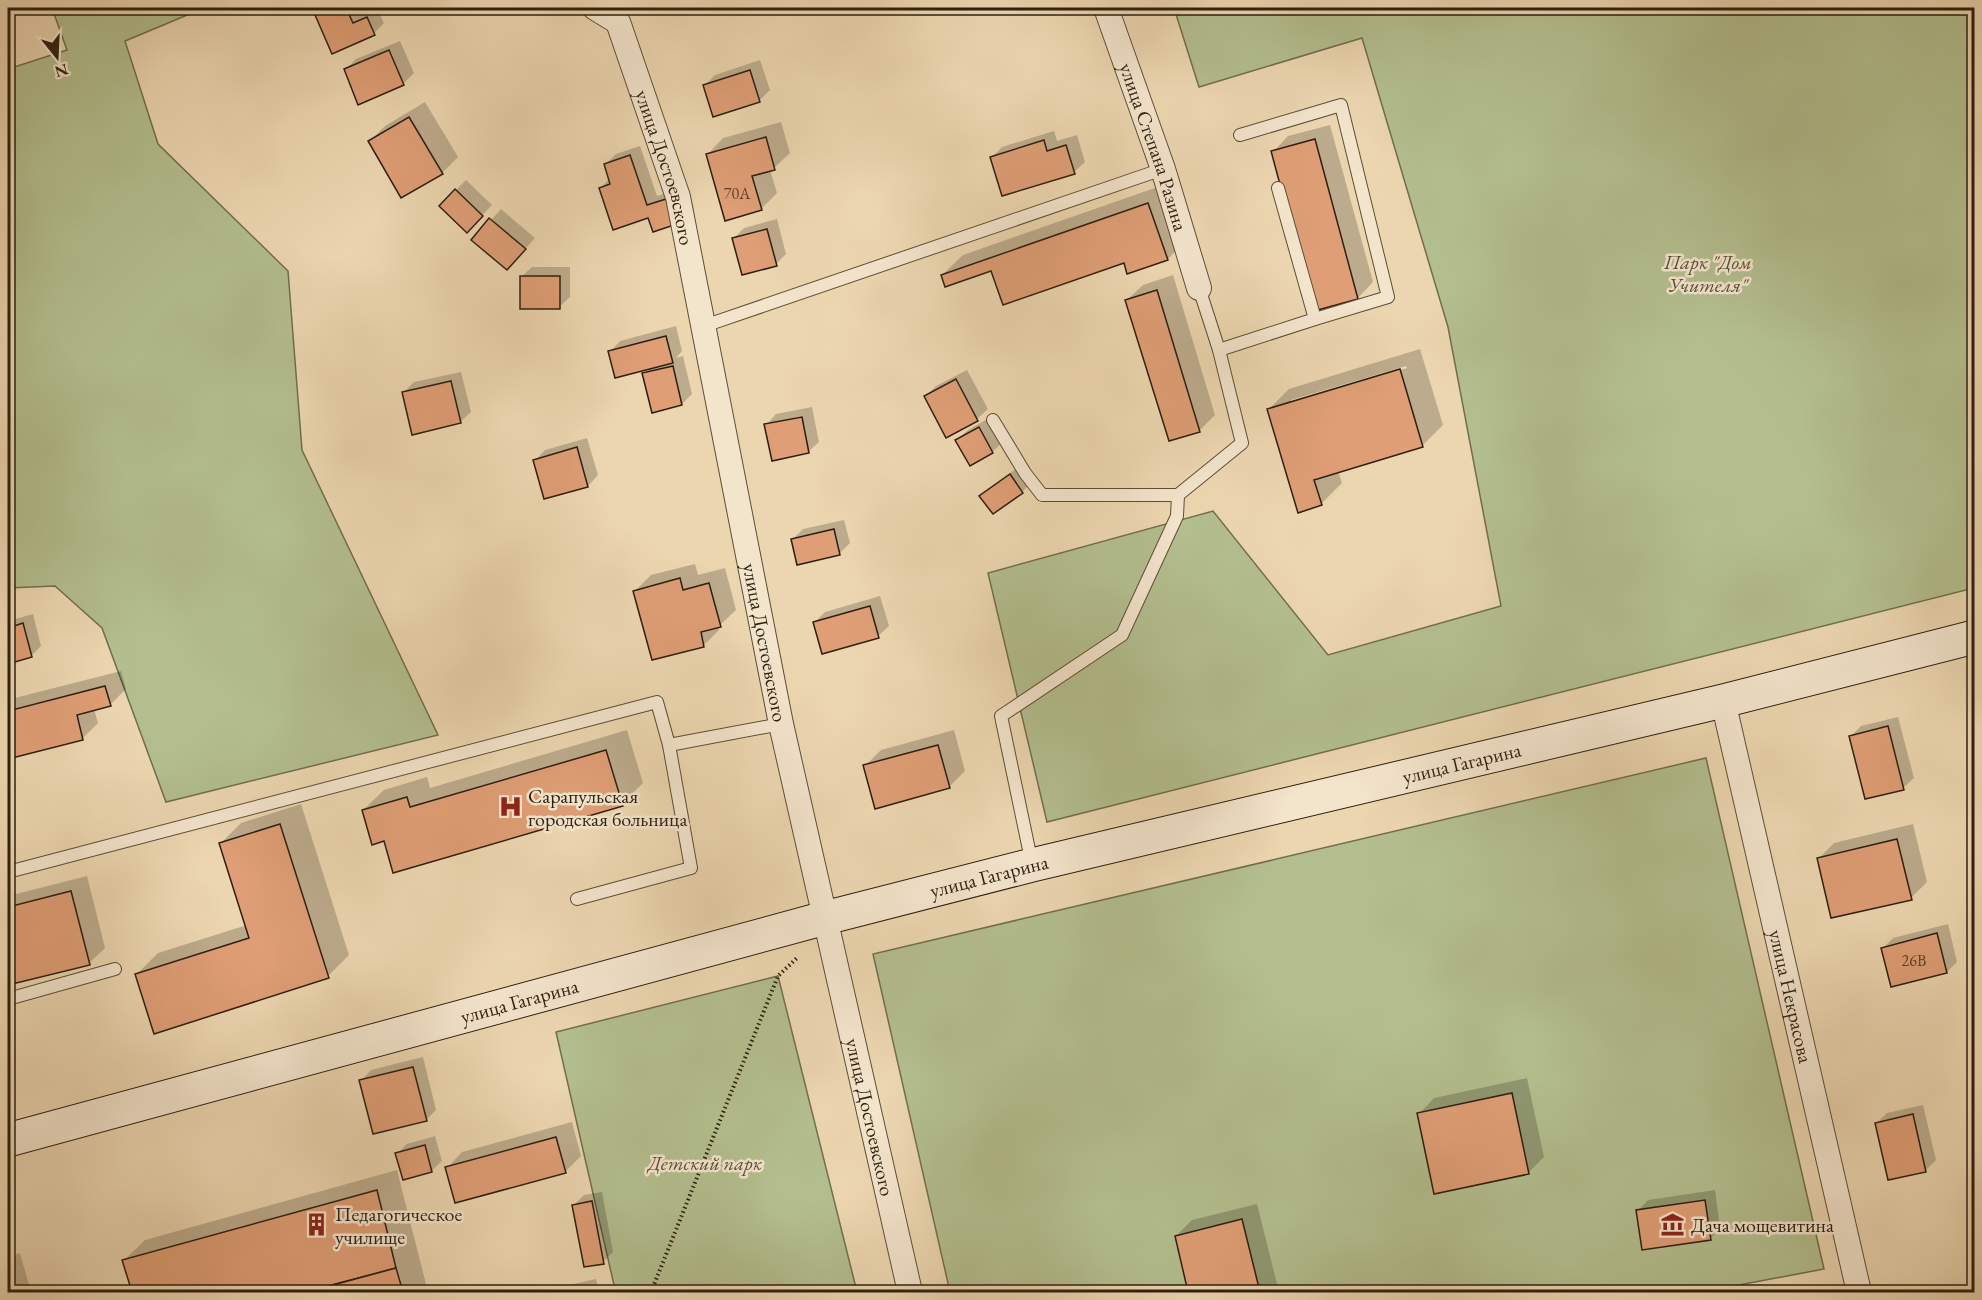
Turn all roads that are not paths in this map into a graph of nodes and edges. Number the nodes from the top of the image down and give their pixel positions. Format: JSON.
{"nodes":[{"id":1,"x":595,"y":8,"type":"edge"},
{"id":2,"x":1106,"y":8,"type":"edge"},
{"id":3,"x":1240,"y":135,"type":"dead end"},
{"id":4,"x":1163,"y":169,"type":"junction"},
{"id":5,"x":1278,"y":188,"type":"dead end"},
{"id":6,"x":1199,"y":288,"type":"joint"},
{"id":7,"x":1315,"y":319,"type":"junction"},
{"id":8,"x":704,"y":326,"type":"junction"},
{"id":9,"x":1219,"y":350,"type":"junction"},
{"id":10,"x":993,"y":420,"type":"dead end"},
{"id":11,"x":1178,"y":495,"type":"junction"},
{"id":12,"x":1974,"y":637,"type":"edge"},
{"id":13,"x":1723,"y":701,"type":"junction"},
{"id":14,"x":782,"y":724,"type":"junction"},
{"id":15,"x":669,"y":745,"type":"junction"},
{"id":16,"x":1032,"y":865,"type":"junction"},
{"id":17,"x":8,"y":872,"type":"edge"},
{"id":18,"x":577,"y":899,"type":"dead end"},
{"id":19,"x":825,"y":918,"type":"junction"},
{"id":20,"x":116,"y":969,"type":"dead end"},
{"id":21,"x":8,"y":999,"type":"edge"},
{"id":22,"x":8,"y":1140,"type":"edge"},
{"id":23,"x":910,"y":1293,"type":"edge"},
{"id":24,"x":1860,"y":1293,"type":"edge"}],
"edges":[{"from":1,"to":8,"type":"street","name":"улица Достоевского"},
{"from":2,"to":4,"type":"street","name":"улица Степана Разина"},
{"from":3,"to":7,"type":"lane"},
{"from":4,"to":6,"type":"street","name":"улица Степана Разина"},
{"from":4,"to":8,"type":"lane"},
{"from":5,"to":7,"type":"lane"},
{"from":6,"to":9,"type":"lane"},
{"from":7,"to":9,"type":"lane"},
{"from":8,"to":14,"type":"street","name":"улица Достоевского"},
{"from":9,"to":11,"type":"lane"},
{"from":10,"to":11,"type":"lane"},
{"from":11,"to":16,"type":"lane"},
{"from":12,"to":13,"type":"street","name":"улица Гагарина"},
{"from":13,"to":16,"type":"street","name":"улица Гагарина"},
{"from":13,"to":24,"type":"street","name":"улица Некрасова"},
{"from":14,"to":15,"type":"lane"},
{"from":14,"to":19,"type":"street","name":"улица Достоевского"},
{"from":15,"to":17,"type":"lane"},
{"from":15,"to":18,"type":"lane"},
{"from":16,"to":19,"type":"street","name":"улица Гагарина"},
{"from":19,"to":22,"type":"street","name":"улица Гагарина"},
{"from":19,"to":23,"type":"street","name":"улица Достоевского"},
{"from":20,"to":21,"type":"lane"}]}
